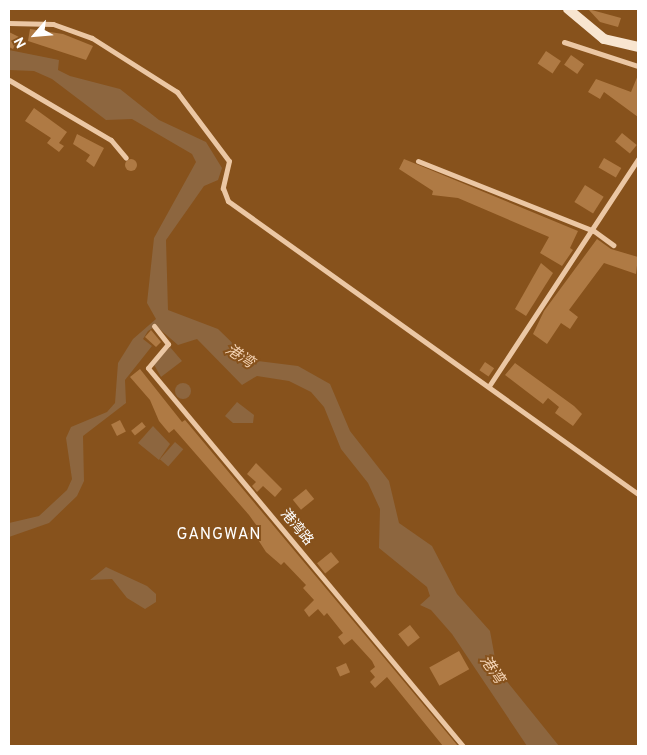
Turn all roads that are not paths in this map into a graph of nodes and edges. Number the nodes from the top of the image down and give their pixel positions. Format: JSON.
{"nodes":[{"id":1,"x":568,"y":9,"type":"edge"},
{"id":2,"x":9,"y":24,"type":"edge"},
{"id":3,"x":564,"y":42,"type":"dead end"},
{"id":4,"x":638,"y":47,"type":"edge"},
{"id":5,"x":638,"y":66,"type":"edge"},
{"id":6,"x":9,"y":80,"type":"edge"},
{"id":7,"x":126,"y":158,"type":"dead end"},
{"id":8,"x":638,"y":159,"type":"edge"},
{"id":9,"x":418,"y":161,"type":"dead end"},
{"id":10,"x":594,"y":231,"type":"junction"},
{"id":11,"x":614,"y":244,"type":"dead end"},
{"id":12,"x":154,"y":326,"type":"dead end"},
{"id":13,"x":489,"y":386,"type":"junction"},
{"id":14,"x":638,"y":494,"type":"edge"},
{"id":15,"x":463,"y":746,"type":"edge"}],
"edges":[{"from":1,"to":4,"type":"street"},
{"from":2,"to":13,"type":"street"},
{"from":3,"to":5,"type":"street"},
{"from":6,"to":7,"type":"street"},
{"from":8,"to":10,"type":"street"},
{"from":9,"to":10,"type":"street"},
{"from":10,"to":11,"type":"street"},
{"from":10,"to":13,"type":"street"},
{"from":12,"to":15,"type":"street","name":"港湾路"},
{"from":13,"to":14,"type":"street"}]}
